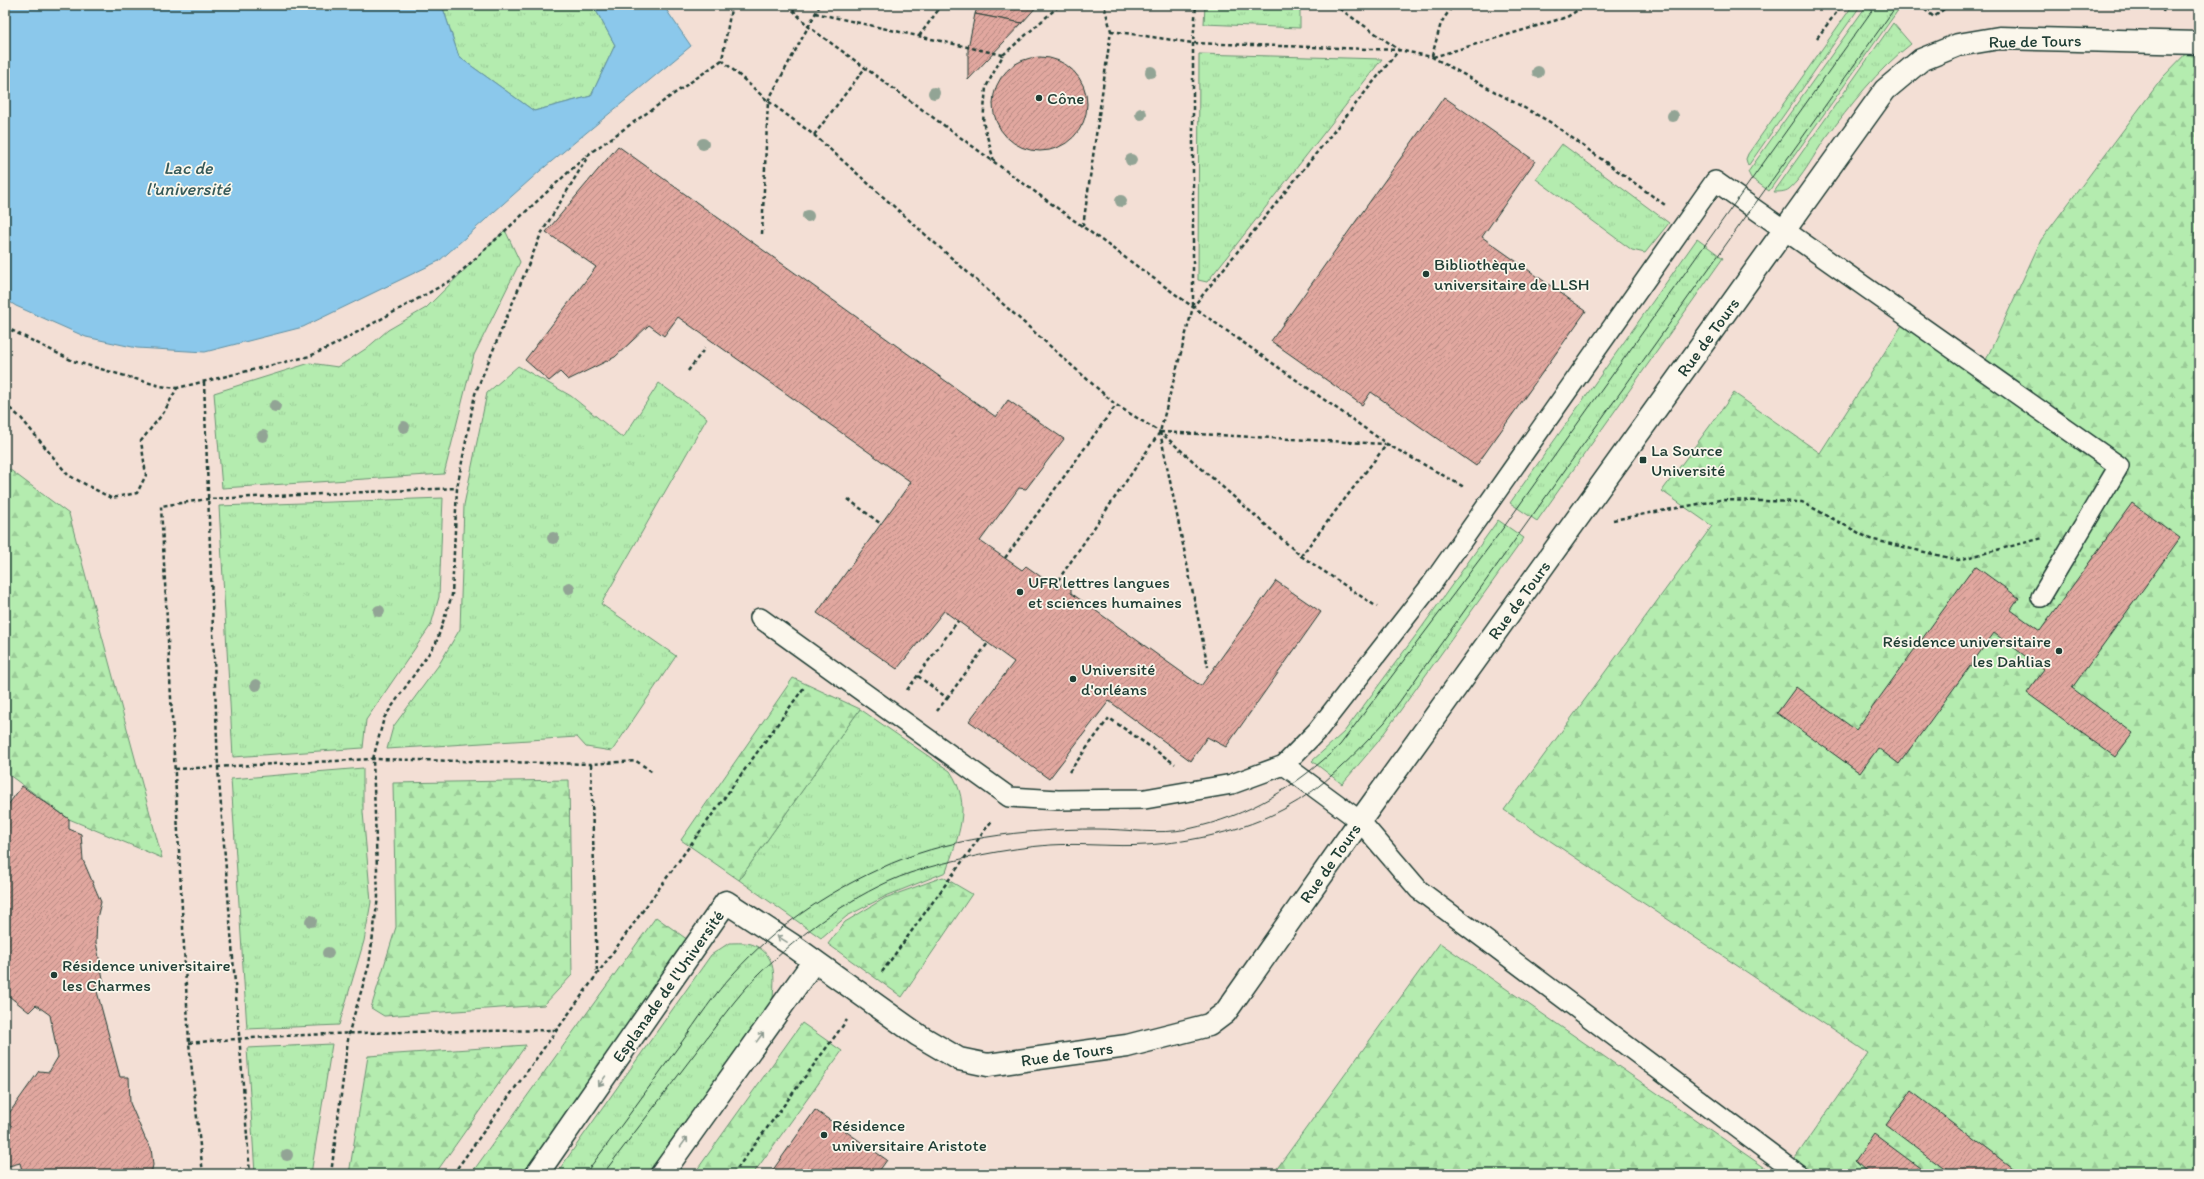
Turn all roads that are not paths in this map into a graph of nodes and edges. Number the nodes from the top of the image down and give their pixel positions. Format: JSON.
{"nodes":[{"id":1,"x":2199,"y":44,"type":"edge"},
{"id":2,"x":1784,"y":230,"type":"junction"},
{"id":3,"x":2041,"y":598,"type":"dead end"},
{"id":4,"x":760,"y":618,"type":"dead end"},
{"id":5,"x":1284,"y":765,"type":"junction"},
{"id":6,"x":1360,"y":821,"type":"junction"},
{"id":7,"x":814,"y":960,"type":"junction"},
{"id":8,"x":537,"y":1174,"type":"edge"},
{"id":9,"x":662,"y":1174,"type":"edge"},
{"id":10,"x":1798,"y":1174,"type":"edge"}],
"edges":[{"from":1,"to":2,"type":"street","name":"Rue de Tours"},
{"from":2,"to":3,"type":"lane"},
{"from":2,"to":5,"type":"lane"},
{"from":2,"to":6,"type":"street","name":"Rue de Tours"},
{"from":4,"to":5,"type":"lane"},
{"from":5,"to":6,"type":"lane"},
{"from":6,"to":7,"type":"street","name":"Rue de Tours"},
{"from":6,"to":10,"type":"lane"},
{"from":7,"to":8,"type":"street","name":"Esplanade de l'Université","one_way":true},
{"from":9,"to":7,"type":"street","one_way":true}]}
